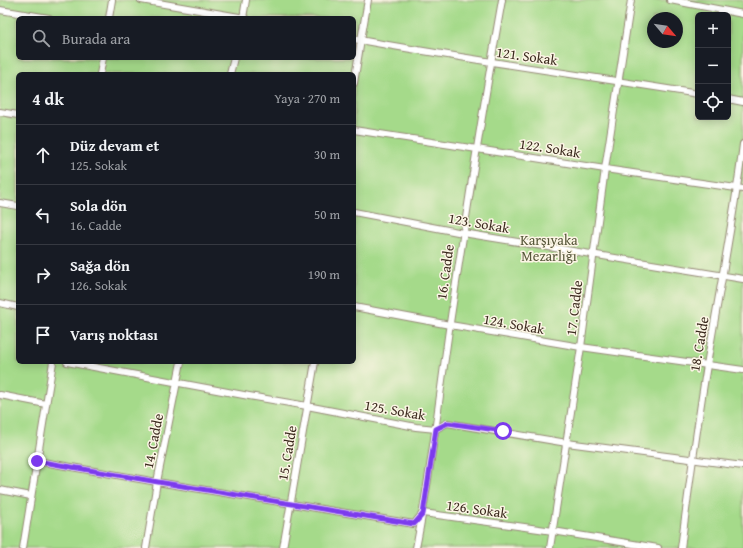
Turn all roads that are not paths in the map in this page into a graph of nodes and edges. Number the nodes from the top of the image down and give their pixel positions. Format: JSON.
{"nodes":[{"id":1,"x":112,"y":0,"type":"edge"},
{"id":2,"x":142,"y":0,"type":"edge"},
{"id":3,"x":246,"y":0,"type":"edge"},
{"id":4,"x":368,"y":0,"type":"edge"},
{"id":5,"x":502,"y":0,"type":"edge"},
{"id":6,"x":631,"y":0,"type":"edge"},
{"id":7,"x":670,"y":0,"type":"edge"},
{"id":8,"x":0,"y":10,"type":"edge"},
{"id":9,"x":743,"y":14,"type":"edge"},
{"id":10,"x":37,"y":16,"type":"edge"},
{"id":11,"x":109,"y":16,"type":"edge"},
{"id":12,"x":233,"y":16,"type":"edge"},
{"id":13,"x":244,"y":16,"type":"edge"},
{"id":14,"x":357,"y":39,"type":"edge"},
{"id":15,"x":356,"y":54,"type":"edge"},
{"id":16,"x":103,"y":60,"type":"edge"},
{"id":17,"x":234,"y":60,"type":"edge"},
{"id":18,"x":356,"y":60,"type":"edge"},
{"id":19,"x":491,"y":63,"type":"junction"},
{"id":20,"x":100,"y":72,"type":"edge"},
{"id":21,"x":230,"y":72,"type":"edge"},
{"id":22,"x":355,"y":72,"type":"edge"},
{"id":23,"x":619,"y":81,"type":"junction"},
{"id":24,"x":695,"y":94,"type":"edge"},
{"id":25,"x":731,"y":100,"type":"edge"},
{"id":26,"x":743,"y":102,"type":"edge"},
{"id":27,"x":0,"y":112,"type":"edge"},
{"id":28,"x":16,"y":115,"type":"edge"},
{"id":29,"x":356,"y":130,"type":"edge"},
{"id":30,"x":743,"y":144,"type":"edge"},
{"id":31,"x":477,"y":149,"type":"junction"},
{"id":32,"x":605,"y":169,"type":"junction"},
{"id":33,"x":740,"y":188,"type":"edge"},
{"id":34,"x":0,"y":204,"type":"edge"},
{"id":35,"x":16,"y":206,"type":"edge"},
{"id":36,"x":356,"y":212,"type":"edge"},
{"id":37,"x":463,"y":233,"type":"junction"},
{"id":38,"x":593,"y":254,"type":"junction"},
{"id":39,"x":723,"y":276,"type":"junction"},
{"id":40,"x":743,"y":279,"type":"edge"},
{"id":41,"x":0,"y":303,"type":"edge"},
{"id":42,"x":16,"y":306,"type":"edge"},
{"id":43,"x":356,"y":307,"type":"edge"},
{"id":44,"x":450,"y":325,"type":"junction"},
{"id":45,"x":581,"y":347,"type":"junction"},
{"id":46,"x":53,"y":364,"type":"edge"},
{"id":47,"x":78,"y":364,"type":"edge"},
{"id":48,"x":180,"y":364,"type":"edge"},
{"id":49,"x":315,"y":364,"type":"edge"},
{"id":50,"x":707,"y":364,"type":"junction"},
{"id":51,"x":743,"y":370,"type":"edge"},
{"id":52,"x":176,"y":382,"type":"junction"},
{"id":53,"x":0,"y":395,"type":"edge"},
{"id":54,"x":46,"y":404,"type":"junction"},
{"id":55,"x":307,"y":406,"type":"junction"},
{"id":56,"x":436,"y":429,"type":"junction"},
{"id":57,"x":567,"y":443,"type":"junction"},
{"id":58,"x":692,"y":459,"type":"junction"},
{"id":59,"x":37,"y":461,"type":"junction"},
{"id":60,"x":743,"y":466,"type":"edge"},
{"id":61,"x":158,"y":482,"type":"junction"},
{"id":62,"x":0,"y":490,"type":"edge"},
{"id":63,"x":31,"y":496,"type":"junction"},
{"id":64,"x":290,"y":504,"type":"junction"},
{"id":65,"x":423,"y":514,"type":"junction"},
{"id":66,"x":553,"y":531,"type":"junction"},
{"id":67,"x":23,"y":548,"type":"edge"},
{"id":68,"x":146,"y":548,"type":"edge"},
{"id":69,"x":283,"y":548,"type":"edge"},
{"id":70,"x":416,"y":548,"type":"edge"},
{"id":71,"x":550,"y":548,"type":"edge"},
{"id":72,"x":658,"y":548,"type":"edge"},
{"id":73,"x":682,"y":548,"type":"edge"}],
"edges":[{"from":1,"to":11,"type":"lane"},
{"from":2,"to":12,"type":"lane"},
{"from":3,"to":13,"type":"lane"},
{"from":4,"to":14,"type":"lane"},
{"from":5,"to":19,"type":"lane","name":"16. Cadde"},
{"from":6,"to":23,"type":"lane","name":"17. Cadde"},
{"from":7,"to":9,"type":"lane"},
{"from":8,"to":10,"type":"lane"},
{"from":14,"to":15,"type":"lane"},
{"from":14,"to":19,"type":"lane","name":"121. Sokak"},
{"from":16,"to":20,"type":"lane"},
{"from":17,"to":21,"type":"lane"},
{"from":18,"to":22,"type":"lane"},
{"from":19,"to":23,"type":"lane","name":"121. Sokak"},
{"from":19,"to":31,"type":"lane","name":"16. Cadde"},
{"from":23,"to":24,"type":"lane","name":"121. Sokak"},
{"from":23,"to":32,"type":"lane","name":"17. Cadde"},
{"from":25,"to":26,"type":"lane"},
{"from":27,"to":28,"type":"lane"},
{"from":29,"to":31,"type":"lane","name":"122. Sokak"},
{"from":30,"to":33,"type":"lane","name":"18. Cadde"},
{"from":31,"to":32,"type":"lane","name":"122. Sokak"},
{"from":31,"to":37,"type":"lane","name":"16. Cadde"},
{"from":32,"to":33,"type":"lane","name":"122. Sokak"},
{"from":32,"to":38,"type":"lane","name":"17. Cadde"},
{"from":33,"to":39,"type":"lane","name":"18. Cadde"},
{"from":34,"to":35,"type":"lane"},
{"from":36,"to":37,"type":"lane","name":"123. Sokak"},
{"from":37,"to":38,"type":"lane","name":"123. Sokak"},
{"from":37,"to":44,"type":"lane","name":"16. Cadde"},
{"from":38,"to":39,"type":"lane","name":"123. Sokak"},
{"from":38,"to":45,"type":"lane","name":"17. Cadde"},
{"from":39,"to":40,"type":"lane","name":"123. Sokak"},
{"from":39,"to":50,"type":"lane","name":"18. Cadde"},
{"from":41,"to":42,"type":"lane"},
{"from":43,"to":44,"type":"lane","name":"124. Sokak"},
{"from":44,"to":45,"type":"lane","name":"124. Sokak"},
{"from":44,"to":56,"type":"lane","name":"16. Cadde"},
{"from":45,"to":50,"type":"lane","name":"124. Sokak"},
{"from":45,"to":57,"type":"lane","name":"17. Cadde"},
{"from":46,"to":54,"type":"lane"},
{"from":47,"to":52,"type":"lane","name":"125. Sokak"},
{"from":48,"to":52,"type":"lane","name":"14. Cadde"},
{"from":49,"to":55,"type":"lane","name":"15. Cadde"},
{"from":50,"to":51,"type":"lane","name":"124. Sokak"},
{"from":50,"to":58,"type":"lane","name":"18. Cadde"},
{"from":52,"to":55,"type":"lane","name":"125. Sokak"},
{"from":52,"to":61,"type":"lane","name":"14. Cadde"},
{"from":53,"to":54,"type":"lane"},
{"from":54,"to":59,"type":"lane"},
{"from":55,"to":56,"type":"lane","name":"125. Sokak"},
{"from":55,"to":64,"type":"lane","name":"15. Cadde"},
{"from":56,"to":57,"type":"lane","name":"125. Sokak"},
{"from":56,"to":65,"type":"lane","name":"16. Cadde"},
{"from":57,"to":58,"type":"lane","name":"125. Sokak"},
{"from":57,"to":66,"type":"lane","name":"17. Cadde"},
{"from":58,"to":60,"type":"lane","name":"125. Sokak"},
{"from":58,"to":73,"type":"lane","name":"18. Cadde"},
{"from":59,"to":61,"type":"lane"},
{"from":59,"to":63,"type":"lane"},
{"from":61,"to":64,"type":"lane"},
{"from":61,"to":68,"type":"lane","name":"14. Cadde"},
{"from":62,"to":63,"type":"lane"},
{"from":63,"to":67,"type":"lane"},
{"from":64,"to":65,"type":"lane"},
{"from":64,"to":69,"type":"lane","name":"15. Cadde"},
{"from":65,"to":66,"type":"lane","name":"126. Sokak"},
{"from":65,"to":70,"type":"lane","name":"16. Cadde"},
{"from":66,"to":71,"type":"lane","name":"17. Cadde"},
{"from":66,"to":72,"type":"lane","name":"126. Sokak"}]}
